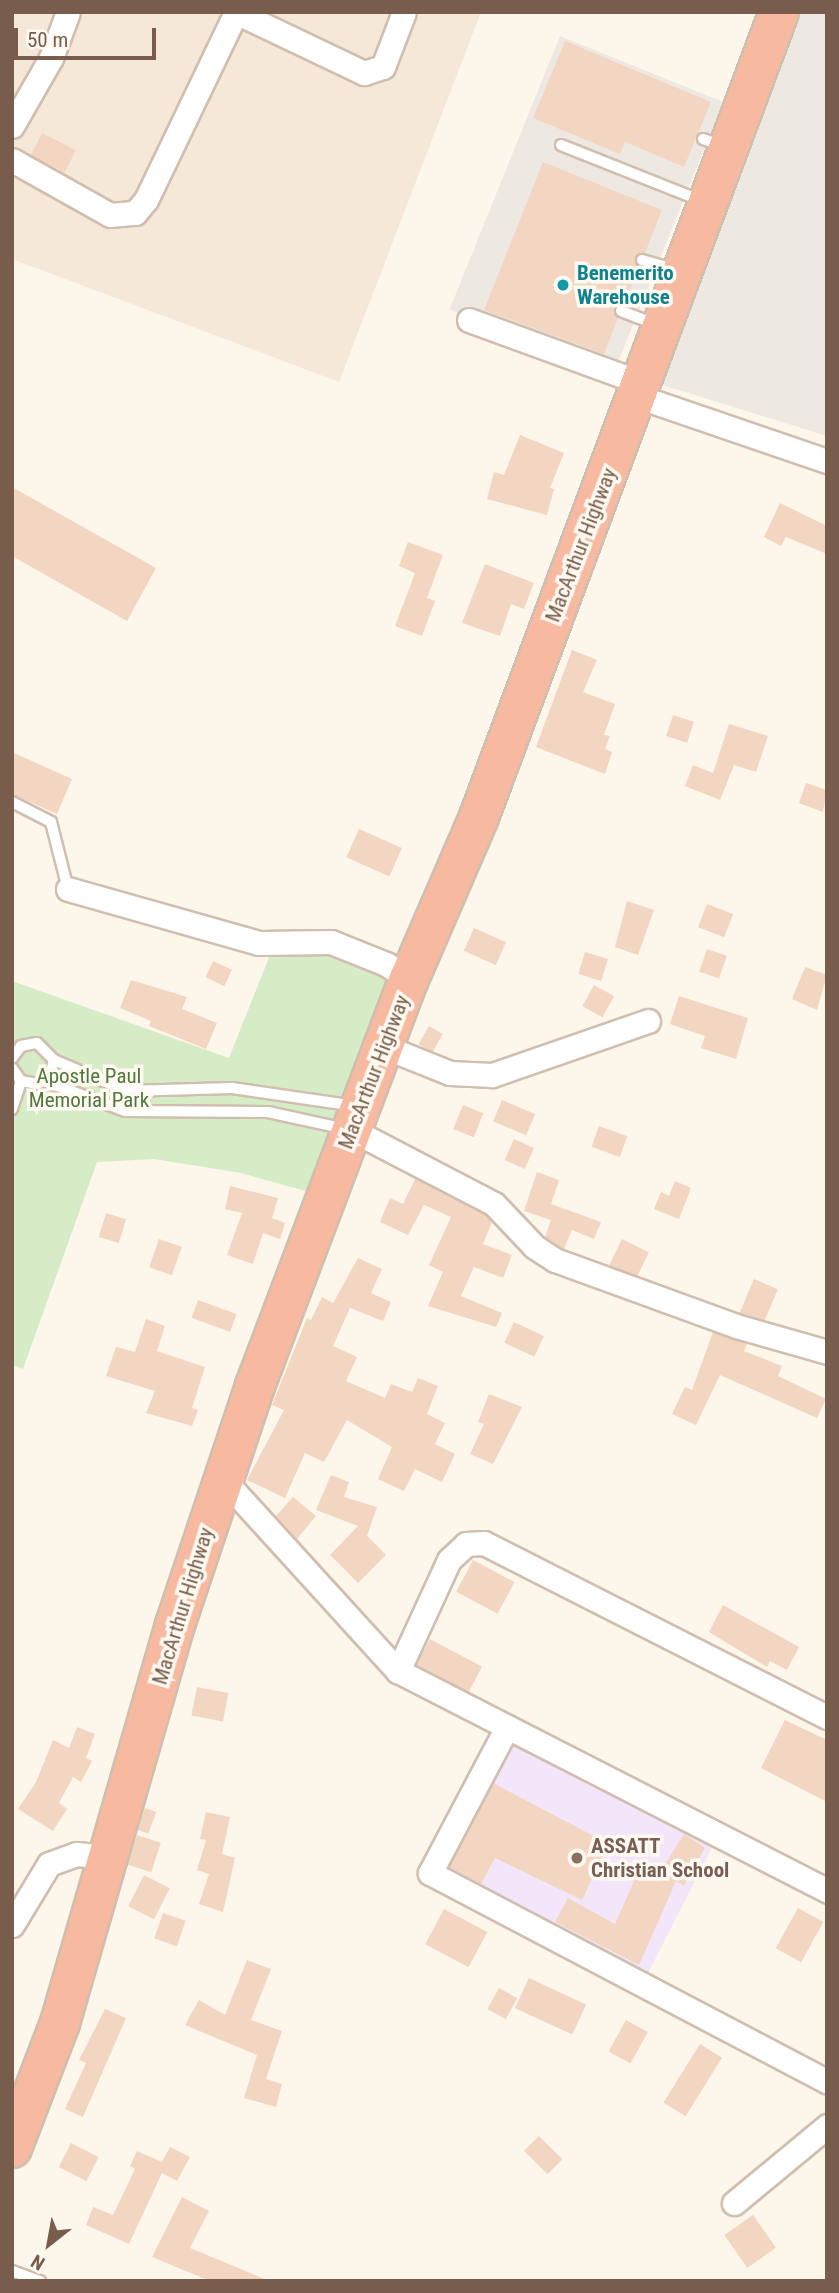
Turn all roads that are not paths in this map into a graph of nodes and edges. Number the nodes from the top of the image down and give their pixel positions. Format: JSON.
{"nodes":[{"id":1,"x":68,"y":12,"type":"edge"},
{"id":2,"x":236,"y":12,"type":"edge"},
{"id":3,"x":404,"y":12,"type":"edge"},
{"id":4,"x":779,"y":12,"type":"edge"},
{"id":5,"x":12,"y":126,"type":"edge"},
{"id":6,"x":561,"y":145,"type":"dead end"},
{"id":7,"x":12,"y":160,"type":"edge"},
{"id":8,"x":707,"y":203,"type":"junction"},
{"id":9,"x":642,"y":260,"type":"dead end"},
{"id":10,"x":683,"y":272,"type":"junction"},
{"id":11,"x":621,"y":311,"type":"dead end"},
{"id":12,"x":469,"y":320,"type":"dead end"},
{"id":13,"x":663,"y":327,"type":"junction"},
{"id":14,"x":640,"y":389,"type":"junction"},
{"id":15,"x":827,"y":461,"type":"edge"},
{"id":16,"x":12,"y":802,"type":"edge"},
{"id":17,"x":68,"y":889,"type":"joint"},
{"id":18,"x":409,"y":979,"type":"junction"},
{"id":19,"x":648,"y":1021,"type":"dead end"},
{"id":20,"x":385,"y":1047,"type":"junction"},
{"id":21,"x":12,"y":1058,"type":"edge"},
{"id":22,"x":54,"y":1060,"type":"junction"},
{"id":23,"x":12,"y":1068,"type":"edge"},
{"id":24,"x":20,"y":1081,"type":"junction"},
{"id":25,"x":44,"y":1081,"type":"junction"},
{"id":26,"x":127,"y":1091,"type":"junction"},
{"id":27,"x":271,"y":1091,"type":"junction"},
{"id":28,"x":310,"y":1098,"type":"junction"},
{"id":29,"x":12,"y":1109,"type":"edge"},
{"id":30,"x":125,"y":1111,"type":"junction"},
{"id":31,"x":268,"y":1112,"type":"junction"},
{"id":32,"x":357,"y":1119,"type":"junction"},
{"id":33,"x":306,"y":1120,"type":"junction"},
{"id":34,"x":827,"y":1352,"type":"edge"},
{"id":35,"x":223,"y":1479,"type":"junction"},
{"id":36,"x":398,"y":1671,"type":"junction"},
{"id":37,"x":827,"y":1717,"type":"edge"},
{"id":38,"x":507,"y":1727,"type":"junction"},
{"id":39,"x":110,"y":1857,"type":"junction"},
{"id":40,"x":827,"y":1891,"type":"edge"},
{"id":41,"x":12,"y":1925,"type":"edge"},
{"id":42,"x":827,"y":2081,"type":"edge"},
{"id":43,"x":827,"y":2126,"type":"edge"},
{"id":44,"x":12,"y":2148,"type":"edge"},
{"id":45,"x":734,"y":2203,"type":"dead end"},
{"id":46,"x":12,"y":2271,"type":"edge"},
{"id":47,"x":40,"y":2281,"type":"edge"}],
"edges":[{"from":1,"to":5,"type":"street"},
{"from":2,"to":3,"type":"street"},
{"from":2,"to":7,"type":"street"},
{"from":4,"to":8,"type":"highway","name":"MacArthur Highway"},
{"from":6,"to":8,"type":"lane"},
{"from":8,"to":10,"type":"highway","name":"MacArthur Highway"},
{"from":9,"to":10,"type":"lane"},
{"from":10,"to":13,"type":"highway","name":"MacArthur Highway"},
{"from":11,"to":13,"type":"lane"},
{"from":12,"to":14,"type":"street"},
{"from":13,"to":14,"type":"highway","name":"MacArthur Highway"},
{"from":14,"to":15,"type":"street"},
{"from":14,"to":18,"type":"highway","name":"MacArthur Highway"},
{"from":16,"to":17,"type":"lane"},
{"from":17,"to":18,"type":"street"},
{"from":18,"to":20,"type":"highway","name":"MacArthur Highway"},
{"from":19,"to":20,"type":"street"},
{"from":20,"to":32,"type":"highway","name":"MacArthur Highway"},
{"from":21,"to":22,"type":"lane"},
{"from":22,"to":25,"type":"lane"},
{"from":22,"to":26,"type":"lane"},
{"from":23,"to":24,"type":"lane"},
{"from":24,"to":25,"type":"lane"},
{"from":24,"to":29,"type":"lane"},
{"from":25,"to":30,"type":"lane"},
{"from":26,"to":27,"type":"lane"},
{"from":26,"to":30,"type":"lane"},
{"from":27,"to":28,"type":"lane"},
{"from":27,"to":31,"type":"lane"},
{"from":28,"to":32,"type":"lane"},
{"from":28,"to":33,"type":"lane"},
{"from":30,"to":31,"type":"lane"},
{"from":31,"to":33,"type":"lane"},
{"from":32,"to":33,"type":"lane"},
{"from":32,"to":34,"type":"street"},
{"from":32,"to":35,"type":"highway","name":"MacArthur Highway"},
{"from":35,"to":36,"type":"street"},
{"from":35,"to":39,"type":"highway","name":"MacArthur Highway"},
{"from":36,"to":37,"type":"street"},
{"from":36,"to":38,"type":"street"},
{"from":38,"to":40,"type":"street"},
{"from":38,"to":42,"type":"street"},
{"from":39,"to":41,"type":"street"},
{"from":39,"to":44,"type":"highway","name":"MacArthur Highway"},
{"from":43,"to":45,"type":"street"},
{"from":46,"to":47,"type":"lane"}]}
